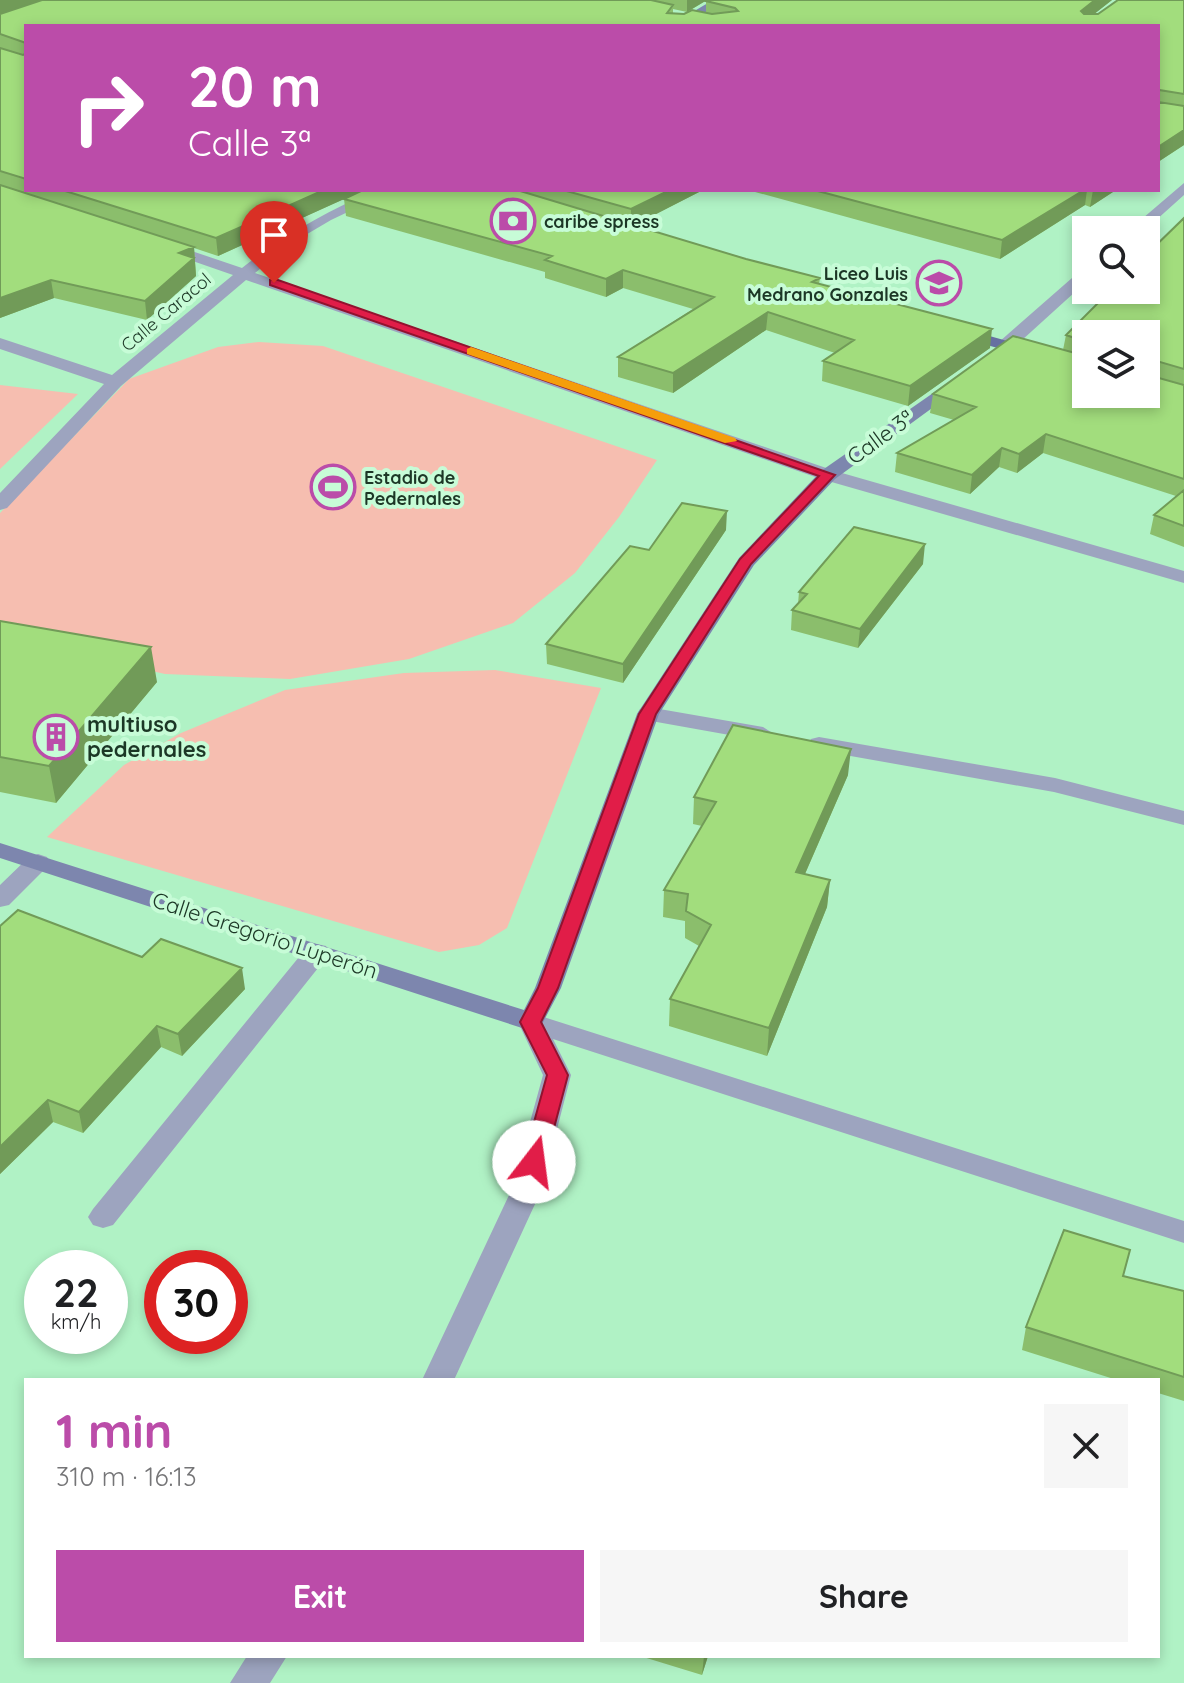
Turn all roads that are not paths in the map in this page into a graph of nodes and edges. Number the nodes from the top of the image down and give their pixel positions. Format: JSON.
{"nodes":[{"id":1,"x":721,"y":0,"type":"edge"},
{"id":2,"x":689,"y":18,"type":"junction"},
{"id":3,"x":675,"y":21,"type":"edge"},
{"id":4,"x":715,"y":23,"type":"edge"},
{"id":5,"x":1184,"y":187,"type":"edge"},
{"id":6,"x":383,"y":192,"type":"edge"},
{"id":7,"x":1152,"y":216,"type":"edge"},
{"id":8,"x":144,"y":240,"type":"edge"},
{"id":9,"x":245,"y":273,"type":"junction"},
{"id":10,"x":1072,"y":286,"type":"edge"},
{"id":11,"x":947,"y":329,"type":"edge"},
{"id":12,"x":0,"y":343,"type":"edge"},
{"id":13,"x":1005,"y":346,"type":"junction"},
{"id":14,"x":1072,"y":364,"type":"edge"},
{"id":15,"x":115,"y":382,"type":"junction"},
{"id":16,"x":828,"y":475,"type":"junction"},
{"id":17,"x":0,"y":504,"type":"edge"},
{"id":18,"x":1184,"y":577,"type":"edge"},
{"id":19,"x":648,"y":714,"type":"junction"},
{"id":20,"x":1184,"y":818,"type":"edge"},
{"id":21,"x":0,"y":850,"type":"edge"},
{"id":22,"x":38,"y":862,"type":"junction"},
{"id":23,"x":0,"y":899,"type":"edge"},
{"id":24,"x":317,"y":952,"type":"junction"},
{"id":25,"x":531,"y":1022,"type":"junction"},
{"id":26,"x":103,"y":1217,"type":"dead end"},
{"id":27,"x":1184,"y":1232,"type":"edge"},
{"id":28,"x":439,"y":1378,"type":"edge"},
{"id":29,"x":267,"y":1658,"type":"edge"},
{"id":30,"x":248,"y":1683,"type":"edge"}],
"edges":[{"from":1,"to":2,"type":"street"},
{"from":2,"to":3,"type":"street"},
{"from":2,"to":4,"type":"street"},
{"from":5,"to":7,"type":"street"},
{"from":6,"to":9,"type":"street","name":"Calle Caracol"},
{"from":8,"to":9,"type":"street"},
{"from":9,"to":15,"type":"street","name":"Calle Caracol"},
{"from":9,"to":16,"type":"street"},
{"from":10,"to":13,"type":"street","name":"Calle 3ª"},
{"from":11,"to":13,"type":"main road"},
{"from":12,"to":15,"type":"street"},
{"from":13,"to":14,"type":"main road"},
{"from":13,"to":16,"type":"street","name":"Calle 3ª"},
{"from":15,"to":17,"type":"street","name":"Calle Caracol"},
{"from":16,"to":18,"type":"street"},
{"from":16,"to":19,"type":"street","name":"Calle 3ª"},
{"from":19,"to":20,"type":"street"},
{"from":19,"to":25,"type":"street","name":"Calle 3ª"},
{"from":21,"to":22,"type":"street","name":"Calle Gregorio Luperón"},
{"from":22,"to":23,"type":"street"},
{"from":22,"to":24,"type":"street","name":"Calle Gregorio Luperón"},
{"from":24,"to":25,"type":"street","name":"Calle Gregorio Luperón"},
{"from":24,"to":26,"type":"street"},
{"from":25,"to":27,"type":"street"},
{"from":25,"to":28,"type":"street"},
{"from":29,"to":30,"type":"street"}]}
